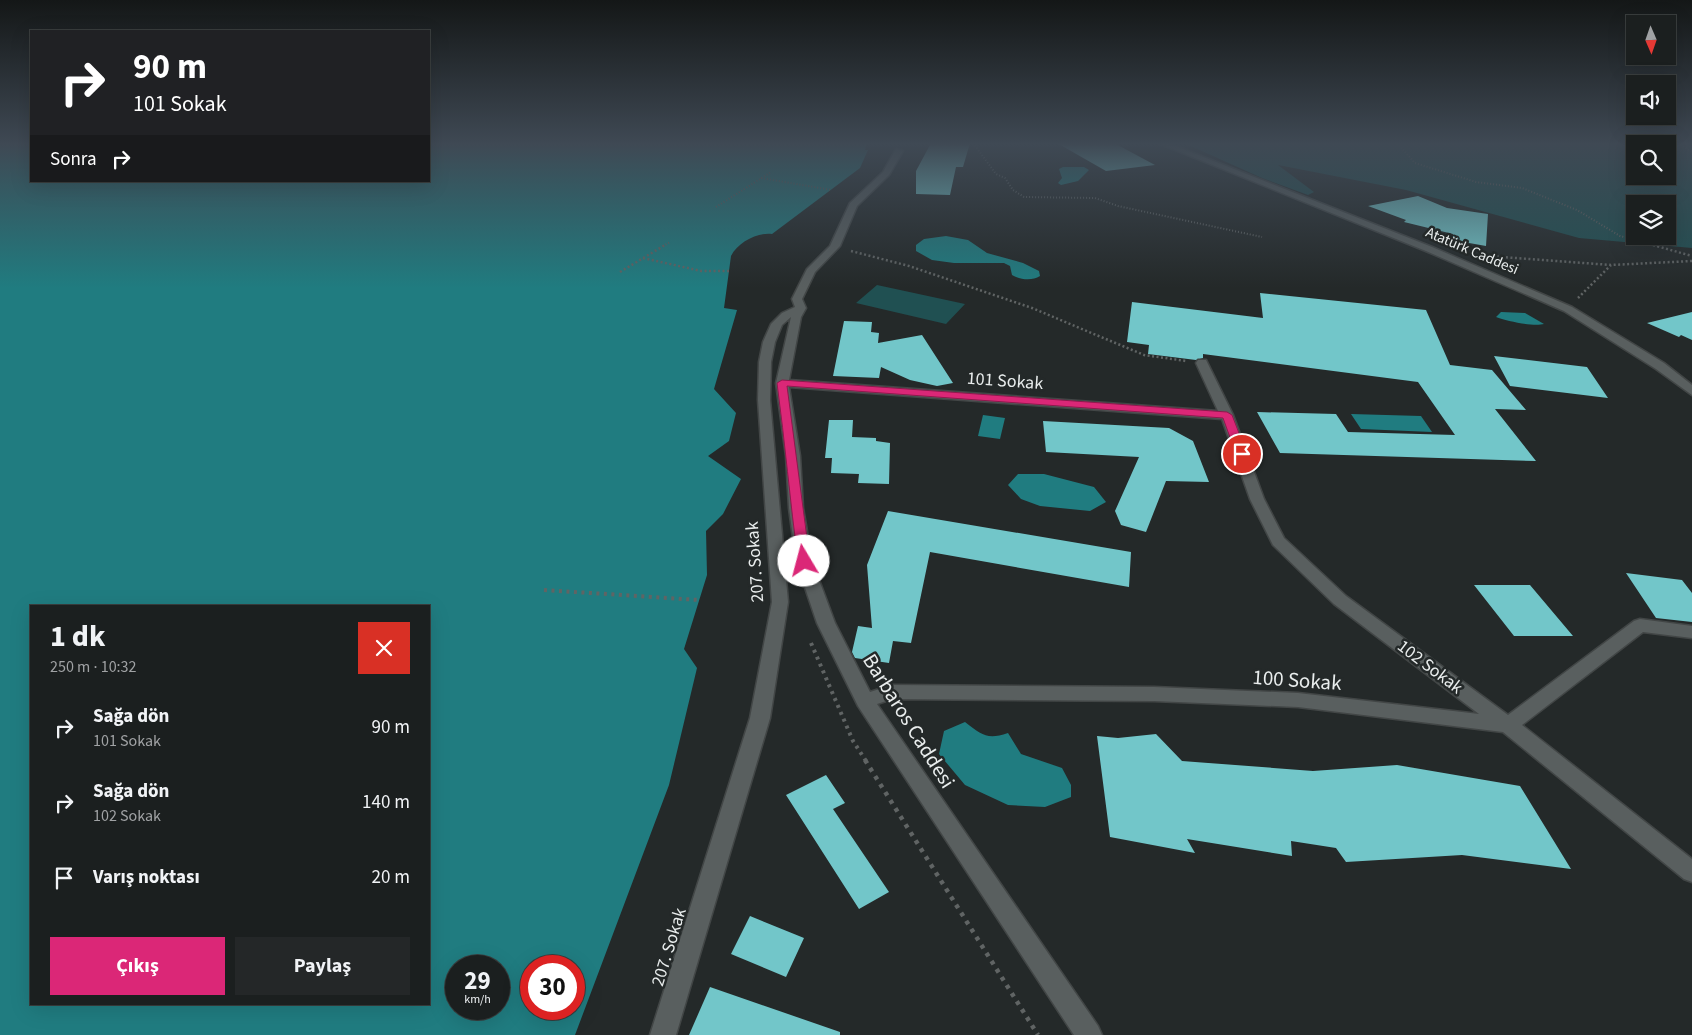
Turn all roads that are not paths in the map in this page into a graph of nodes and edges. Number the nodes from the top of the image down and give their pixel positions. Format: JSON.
{"nodes":[{"id":1,"x":869,"y":191,"type":"edge"},
{"id":2,"x":1283,"y":191,"type":"edge"},
{"id":3,"x":801,"y":308,"type":"junction"},
{"id":4,"x":1202,"y":363,"type":"road end"},
{"id":5,"x":782,"y":383,"type":"junction"},
{"id":6,"x":1692,"y":391,"type":"edge"},
{"id":7,"x":1227,"y":415,"type":"junction"},
{"id":8,"x":1692,"y":632,"type":"edge"},
{"id":9,"x":865,"y":701,"type":"junction"},
{"id":10,"x":1508,"y":725,"type":"junction"},
{"id":11,"x":1692,"y":872,"type":"edge"},
{"id":12,"x":663,"y":1035,"type":"edge"},
{"id":13,"x":1089,"y":1035,"type":"edge"}],
"edges":[{"from":1,"to":3,"type":"street"},
{"from":2,"to":6,"type":"street","name":"Atatürk Caddesi"},
{"from":3,"to":5,"type":"street","name":"Barbaros Caddesi"},
{"from":3,"to":12,"type":"street","name":"207. Sokak"},
{"from":4,"to":7,"type":"street","name":"102 Sokak"},
{"from":5,"to":7,"type":"street","name":"101 Sokak"},
{"from":5,"to":9,"type":"street","name":"Barbaros Caddesi"},
{"from":7,"to":10,"type":"street","name":"102 Sokak"},
{"from":8,"to":10,"type":"street"},
{"from":9,"to":10,"type":"street","name":"100 Sokak"},
{"from":9,"to":13,"type":"street","name":"Barbaros Caddesi"},
{"from":10,"to":11,"type":"street","name":"102 Sokak"}]}
